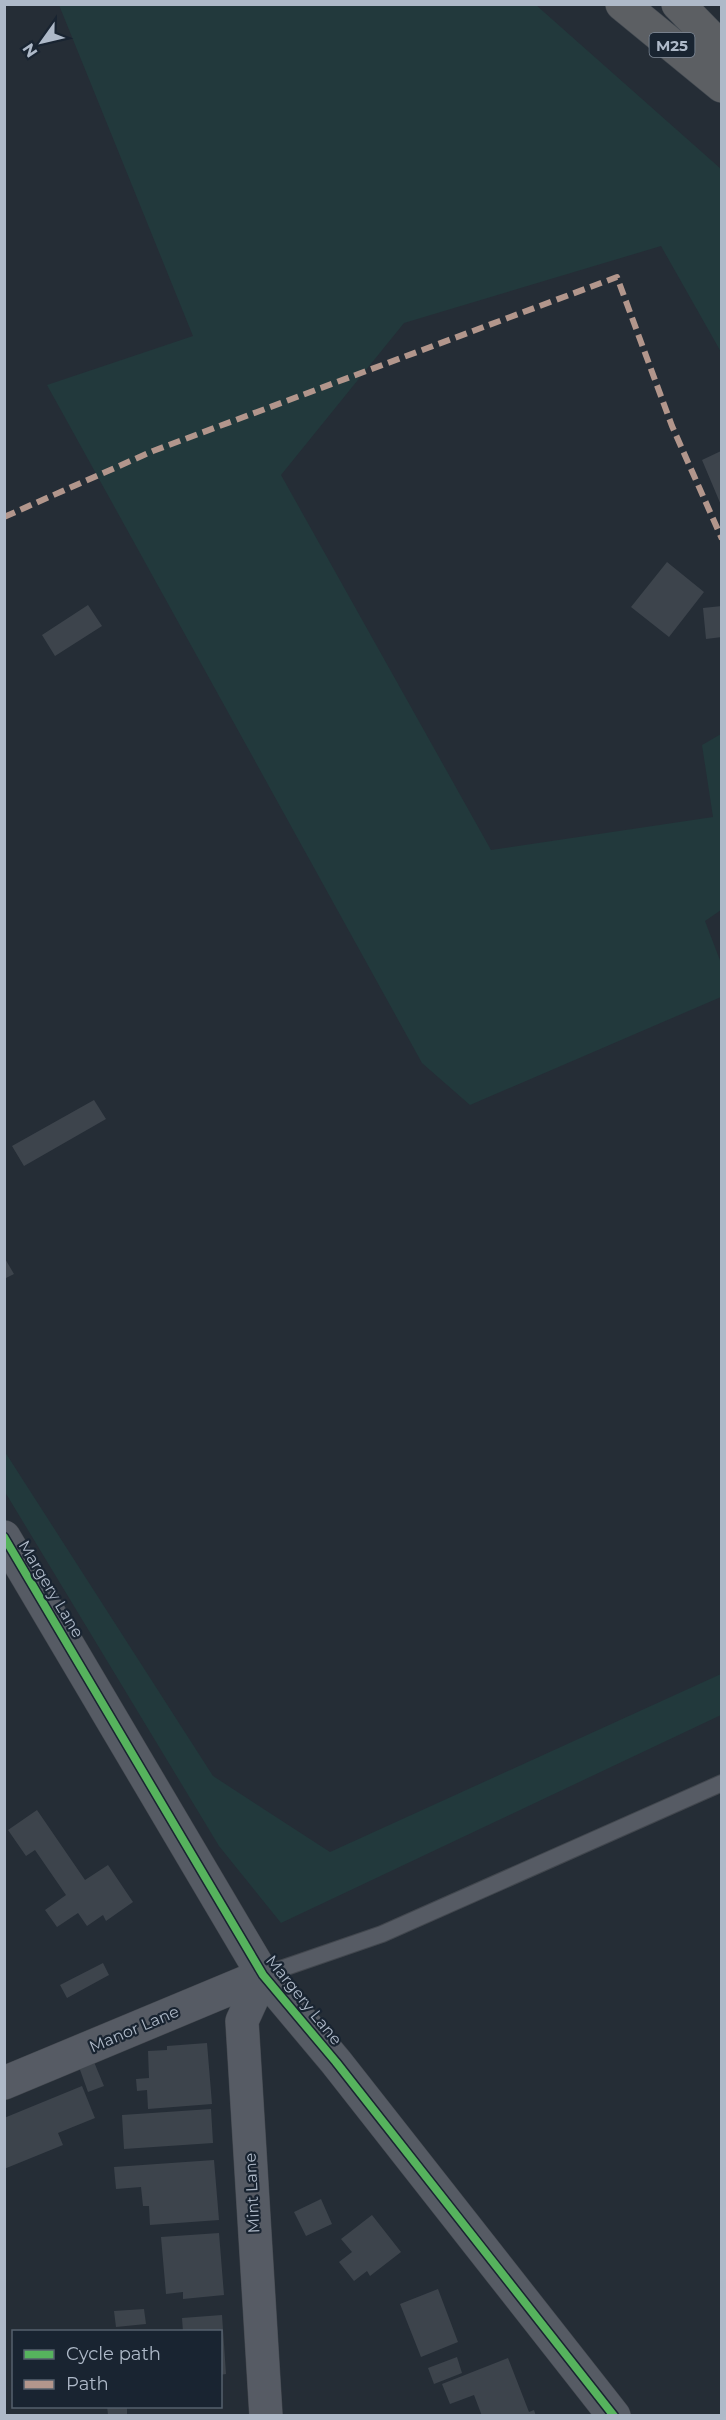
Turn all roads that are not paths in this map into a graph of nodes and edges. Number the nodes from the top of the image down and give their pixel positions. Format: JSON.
{"nodes":[{"id":1,"x":622,"y":4,"type":"edge"},
{"id":2,"x":678,"y":4,"type":"edge"},
{"id":3,"x":722,"y":49,"type":"edge"},
{"id":4,"x":722,"y":86,"type":"edge"},
{"id":5,"x":4,"y":1537,"type":"edge"},
{"id":6,"x":722,"y":1783,"type":"edge"},
{"id":7,"x":263,"y":1975,"type":"junction"},
{"id":8,"x":4,"y":2084,"type":"edge"},
{"id":9,"x":266,"y":2415,"type":"edge"},
{"id":10,"x":614,"y":2415,"type":"edge"}],
"edges":[{"from":1,"to":4,"type":"highway","number":"M25"},
{"from":2,"to":3,"type":"highway","number":"M25"},
{"from":5,"to":7,"type":"street","name":"Margery Lane"},
{"from":6,"to":7,"type":"lane"},
{"from":7,"to":8,"type":"street","name":"Manor Lane"},
{"from":7,"to":9,"type":"street","name":"Mint Lane"},
{"from":7,"to":10,"type":"street","name":"Margery Lane"}]}
